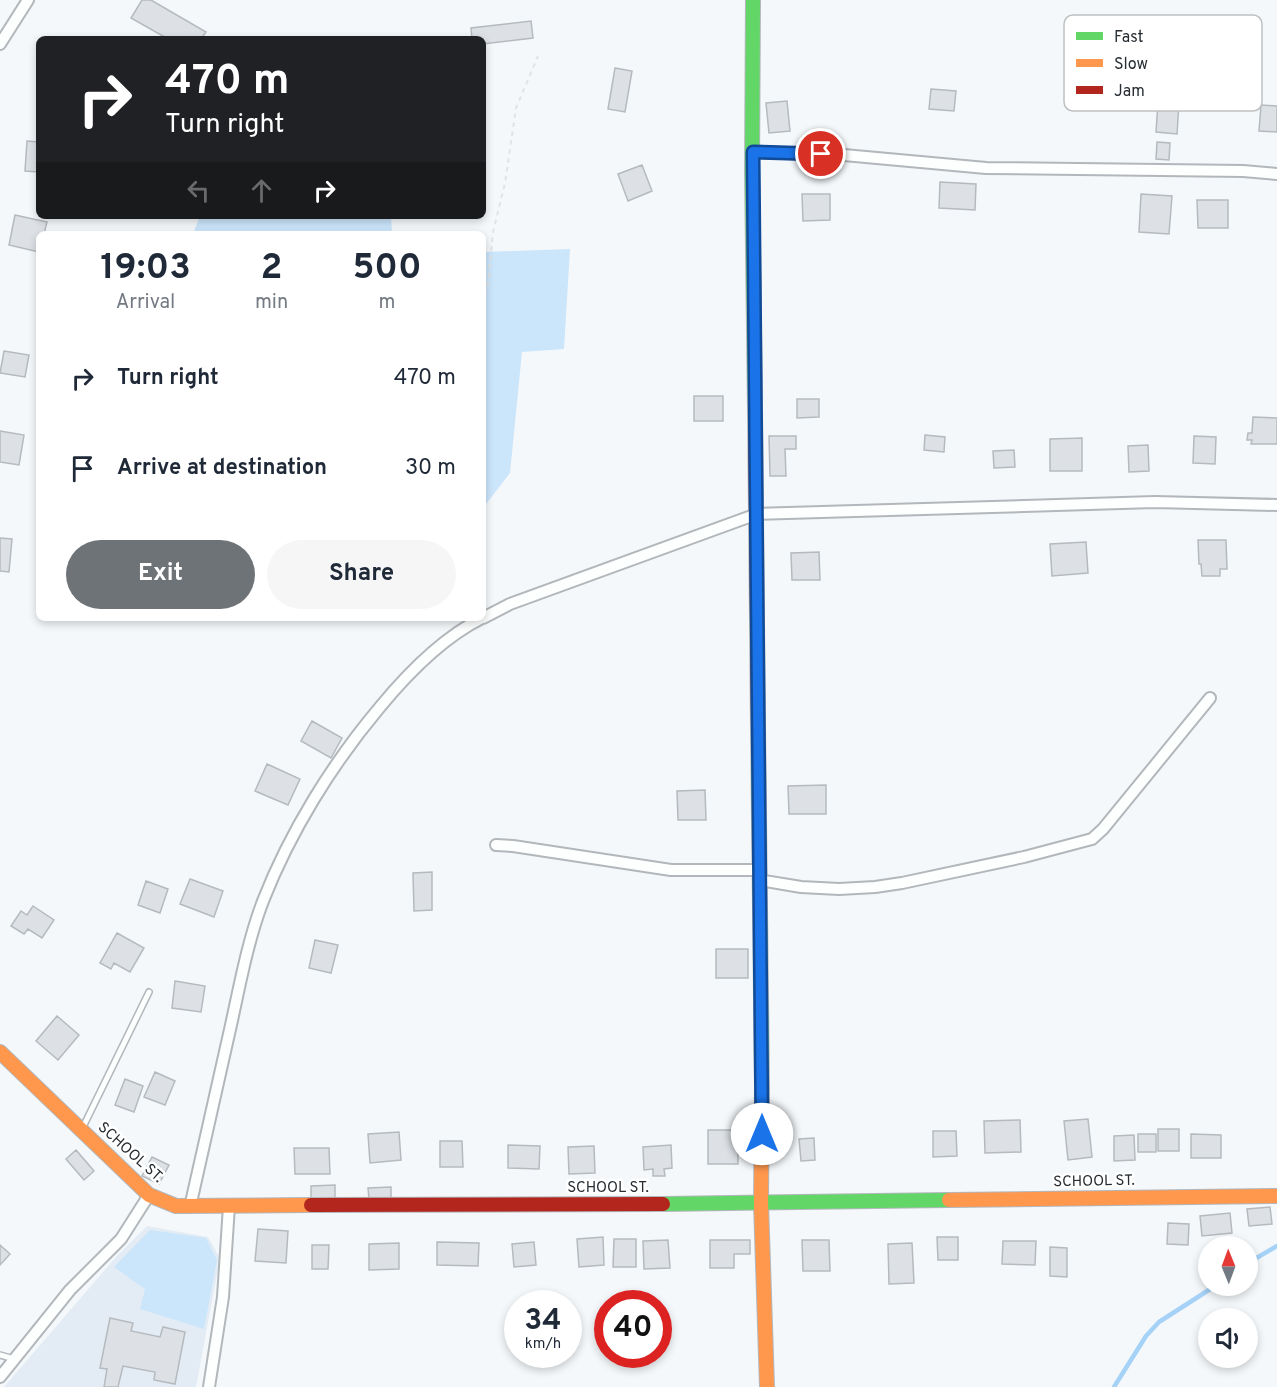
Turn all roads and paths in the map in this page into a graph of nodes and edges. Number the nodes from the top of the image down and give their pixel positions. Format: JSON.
{"nodes":[{"id":1,"x":28,"y":0,"type":"edge"},
{"id":2,"x":753,"y":0,"type":"edge"},
{"id":3,"x":0,"y":44,"type":"edge"},
{"id":4,"x":538,"y":56,"type":"dead end"},
{"id":5,"x":753,"y":152,"type":"junction"},
{"id":6,"x":1277,"y":174,"type":"edge"},
{"id":7,"x":486,"y":292,"type":"edge"},
{"id":8,"x":1277,"y":505,"type":"edge"},
{"id":9,"x":757,"y":514,"type":"junction"},
{"id":10,"x":486,"y":616,"type":"edge"},
{"id":11,"x":476,"y":621,"type":"edge"},
{"id":12,"x":1210,"y":698,"type":"dead end"},
{"id":13,"x":496,"y":845,"type":"dead end"},
{"id":14,"x":759,"y":875,"type":"junction"},
{"id":15,"x":149,"y":992,"type":"dead end"},
{"id":16,"x":0,"y":1052,"type":"edge"},
{"id":17,"x":81,"y":1131,"type":"junction"},
{"id":18,"x":149,"y":1195,"type":"junction"},
{"id":19,"x":1277,"y":1196,"type":"edge"},
{"id":20,"x":761,"y":1203,"type":"junction"},
{"id":21,"x":230,"y":1206,"type":"junction"},
{"id":22,"x":190,"y":1207,"type":"junction"},
{"id":23,"x":0,"y":1355,"type":"edge"},
{"id":24,"x":16,"y":1359,"type":"junction"},
{"id":25,"x":0,"y":1377,"type":"edge"},
{"id":26,"x":209,"y":1387,"type":"edge"},
{"id":27,"x":767,"y":1387,"type":"edge"}],
"edges":[{"from":1,"to":3,"type":"street"},
{"from":2,"to":5,"type":"street"},
{"from":4,"to":7,"type":"path"},
{"from":5,"to":6,"type":"street"},
{"from":5,"to":9,"type":"street"},
{"from":8,"to":9,"type":"street"},
{"from":9,"to":10,"type":"street"},
{"from":9,"to":14,"type":"street"},
{"from":11,"to":22,"type":"street"},
{"from":12,"to":14,"type":"street"},
{"from":13,"to":14,"type":"street"},
{"from":14,"to":20,"type":"street"},
{"from":15,"to":17,"type":"lane"},
{"from":16,"to":17,"type":"street","name":"SCHOOL ST."},
{"from":17,"to":18,"type":"street","name":"SCHOOL ST."},
{"from":18,"to":22,"type":"street","name":"SCHOOL ST."},
{"from":18,"to":24,"type":"street"},
{"from":19,"to":20,"type":"street","name":"SCHOOL ST."},
{"from":20,"to":21,"type":"street","name":"SCHOOL ST."},
{"from":20,"to":27,"type":"street"},
{"from":21,"to":22,"type":"street","name":"SCHOOL ST."},
{"from":21,"to":26,"type":"street"},
{"from":23,"to":24,"type":"lane"},
{"from":24,"to":25,"type":"street"}]}
